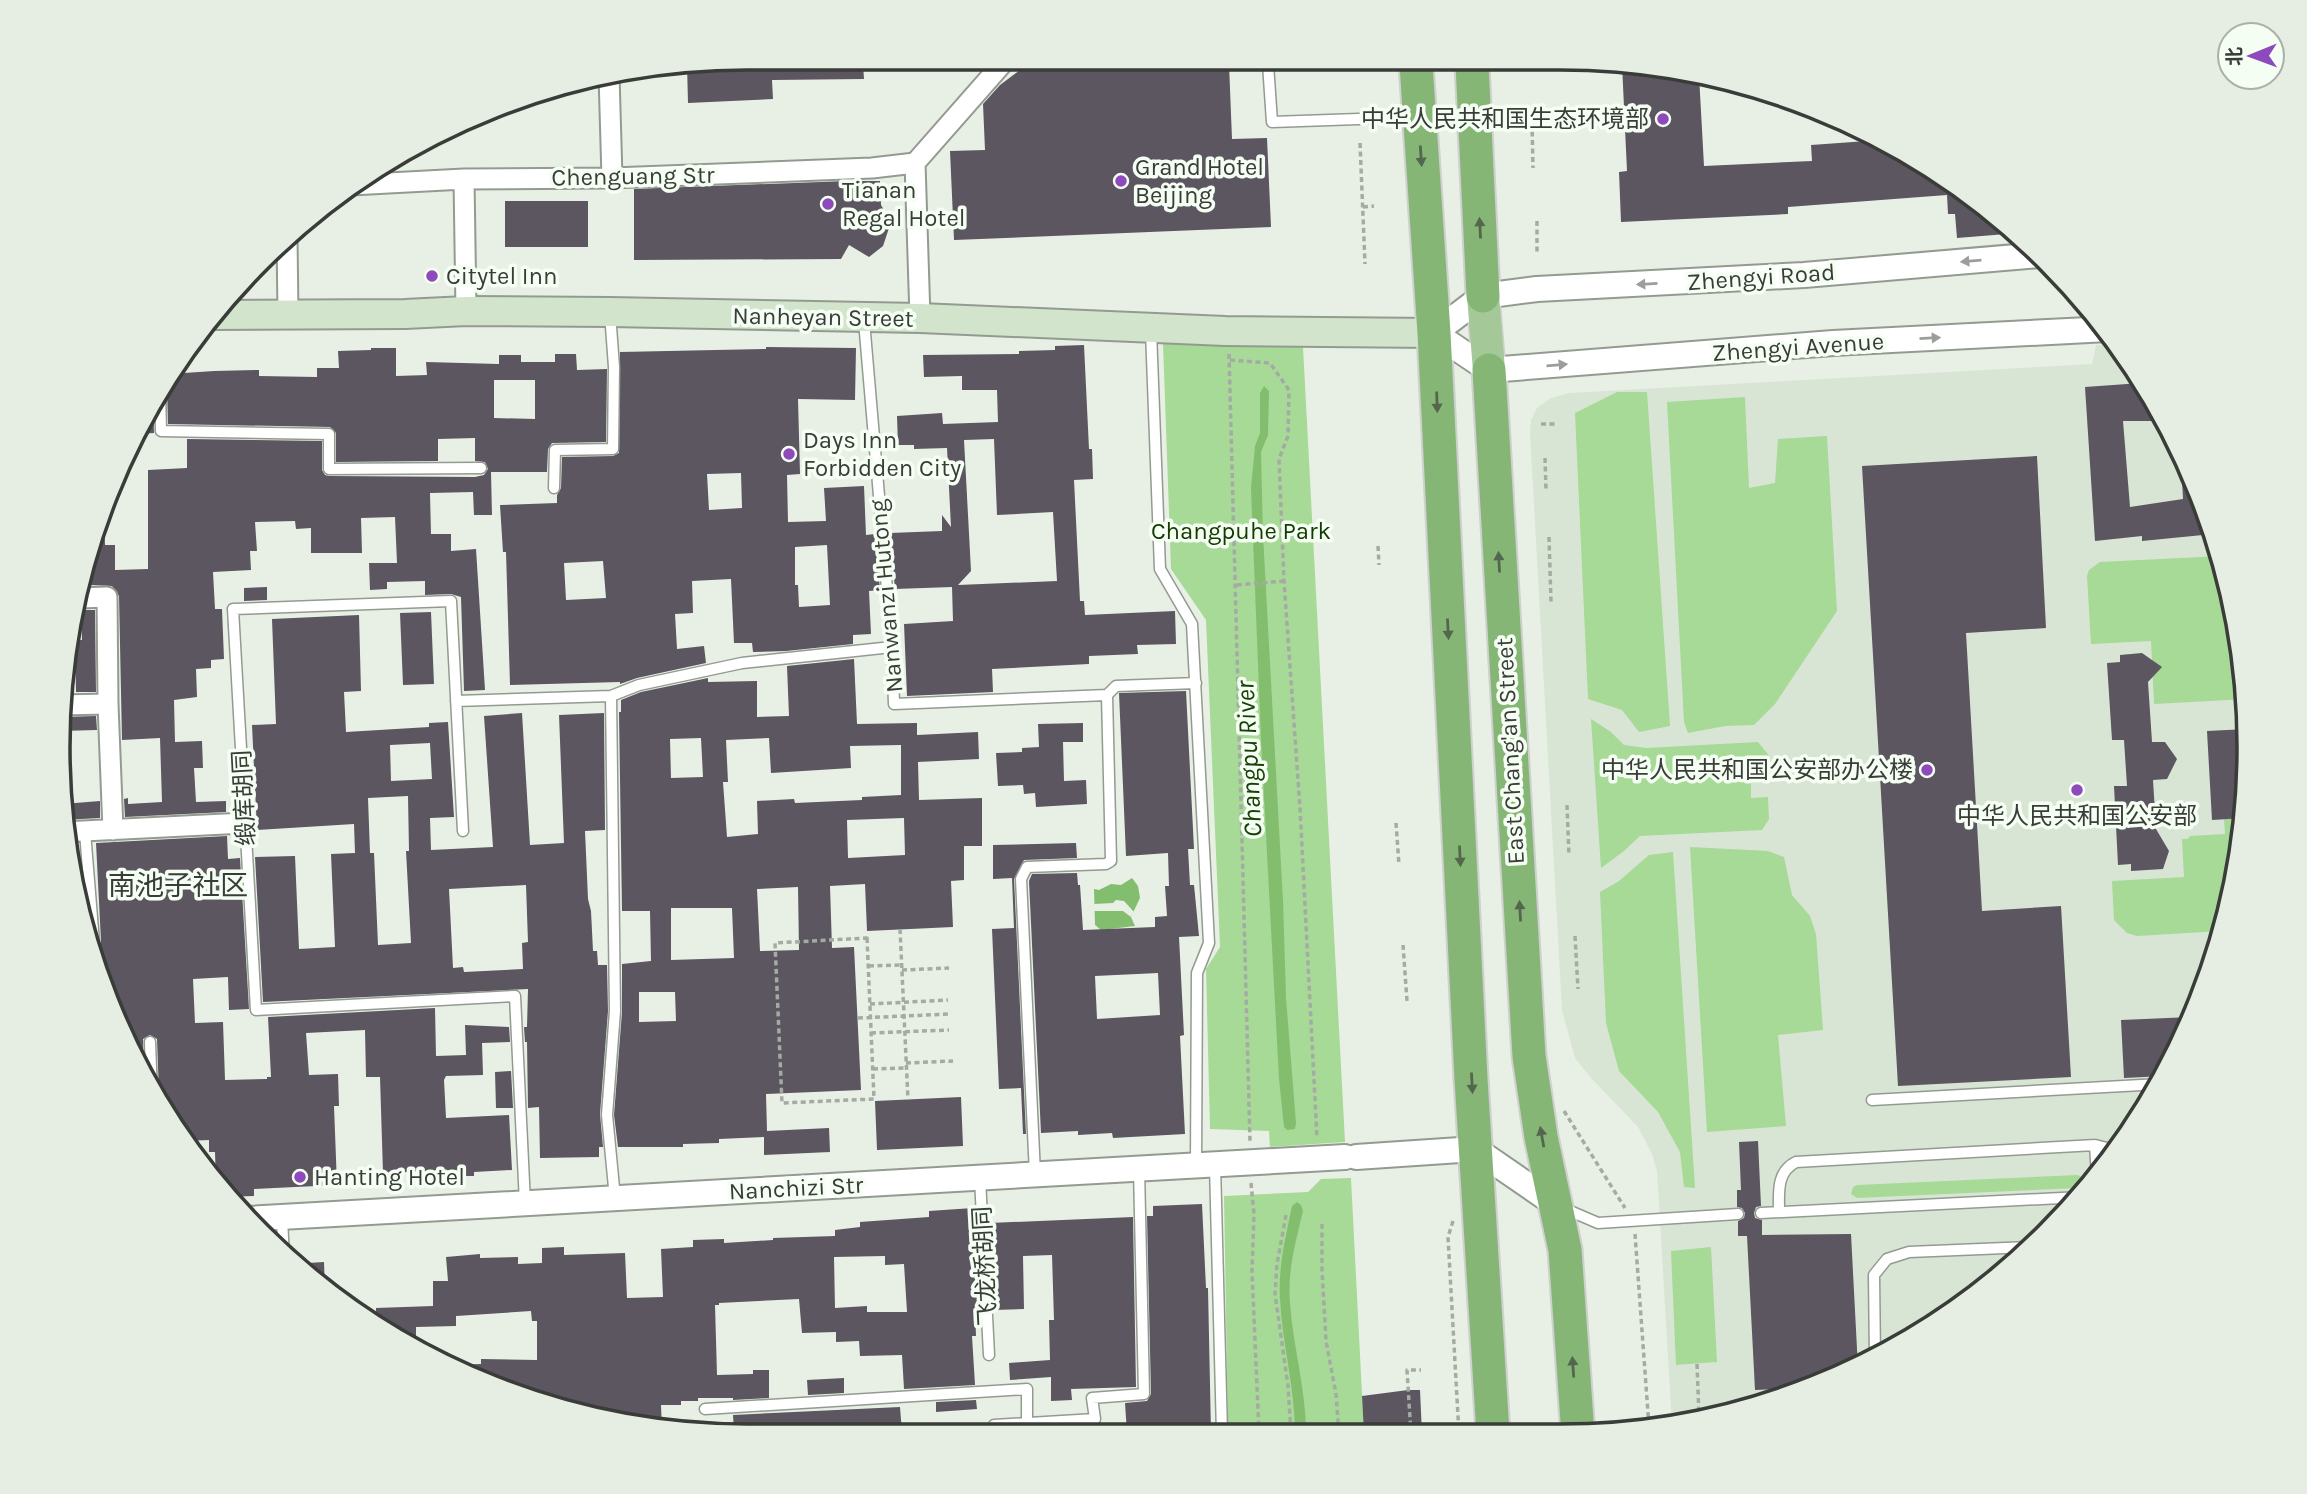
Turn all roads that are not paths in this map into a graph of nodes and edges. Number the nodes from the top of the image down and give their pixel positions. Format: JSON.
{"nodes":[{"id":1,"x":997,"y":70,"type":"edge"},
{"id":2,"x":1268,"y":70,"type":"edge"},
{"id":3,"x":1416,"y":70,"type":"edge"},
{"id":4,"x":1472,"y":70,"type":"edge"},
{"id":5,"x":609,"y":84,"type":"edge"},
{"id":6,"x":1419,"y":117,"type":"junction"},
{"id":7,"x":915,"y":163,"type":"junction"},
{"id":8,"x":612,"y":178,"type":"junction"},
{"id":9,"x":464,"y":179,"type":"junction"},
{"id":10,"x":371,"y":184,"type":"edge"},
{"id":11,"x":287,"y":251,"type":"edge"},
{"id":12,"x":2027,"y":257,"type":"edge"},
{"id":13,"x":1483,"y":296,"type":"junction"},
{"id":14,"x":466,"y":311,"type":"junction"},
{"id":15,"x":610,"y":312,"type":"junction"},
{"id":16,"x":288,"y":314,"type":"junction"},
{"id":17,"x":227,"y":315,"type":"edge"},
{"id":18,"x":920,"y":318,"type":"junction"},
{"id":19,"x":863,"y":319,"type":"junction"},
{"id":20,"x":1151,"y":328,"type":"junction"},
{"id":21,"x":2093,"y":330,"type":"edge"},
{"id":22,"x":1434,"y":333,"type":"junction"},
{"id":23,"x":1489,"y":370,"type":"junction"},
{"id":24,"x":160,"y":409,"type":"edge"},
{"id":25,"x":481,"y":468,"type":"dead end"},
{"id":26,"x":554,"y":488,"type":"dead end"},
{"id":27,"x":87,"y":598,"type":"edge"},
{"id":28,"x":891,"y":647,"type":"junction"},
{"id":29,"x":1196,"y":683,"type":"junction"},
{"id":30,"x":1107,"y":695,"type":"junction"},
{"id":31,"x":611,"y":696,"type":"junction"},
{"id":32,"x":456,"y":701,"type":"junction"},
{"id":33,"x":108,"y":704,"type":"junction"},
{"id":34,"x":71,"y":705,"type":"edge"},
{"id":35,"x":245,"y":823,"type":"junction"},
{"id":36,"x":113,"y":830,"type":"junction"},
{"id":37,"x":463,"y":831,"type":"dead end"},
{"id":38,"x":76,"y":832,"type":"edge"},
{"id":39,"x":85,"y":832,"type":"junction"},
{"id":40,"x":92,"y":918,"type":"edge"},
{"id":41,"x":150,"y":1042,"type":"dead end"},
{"id":42,"x":151,"y":1067,"type":"edge"},
{"id":43,"x":2147,"y":1085,"type":"edge"},
{"id":44,"x":1872,"y":1100,"type":"dead end"},
{"id":45,"x":2095,"y":1145,"type":"junction"},
{"id":46,"x":2105,"y":1148,"type":"edge"},
{"id":47,"x":1475,"y":1149,"type":"junction"},
{"id":48,"x":2096,"y":1160,"type":"edge"},
{"id":49,"x":1206,"y":1165,"type":"junction"},
{"id":50,"x":1139,"y":1169,"type":"junction"},
{"id":51,"x":1035,"y":1175,"type":"junction"},
{"id":52,"x":980,"y":1178,"type":"junction"},
{"id":53,"x":615,"y":1198,"type":"junction"},
{"id":54,"x":2065,"y":1198,"type":"edge"},
{"id":55,"x":525,"y":1203,"type":"junction"},
{"id":56,"x":1555,"y":1204,"type":"junction"},
{"id":57,"x":1779,"y":1212,"type":"junction"},
{"id":58,"x":1761,"y":1213,"type":"dead end"},
{"id":59,"x":1738,"y":1214,"type":"dead end"},
{"id":60,"x":282,"y":1216,"type":"junction"},
{"id":61,"x":261,"y":1218,"type":"edge"},
{"id":62,"x":283,"y":1240,"type":"edge"},
{"id":63,"x":2015,"y":1248,"type":"edge"},
{"id":64,"x":1875,"y":1345,"type":"edge"},
{"id":65,"x":989,"y":1354,"type":"dead end"},
{"id":66,"x":705,"y":1409,"type":"dead end"},
{"id":67,"x":1027,"y":1423,"type":"junction"},
{"id":68,"x":1010,"y":1424,"type":"edge"},
{"id":69,"x":1221,"y":1424,"type":"edge"},
{"id":70,"x":1492,"y":1424,"type":"edge"},
{"id":71,"x":1577,"y":1424,"type":"edge"}],
"edges":[{"from":1,"to":7,"type":"street"},
{"from":2,"to":6,"type":"lane"},
{"from":3,"to":6,"type":"highway"},
{"from":13,"to":4,"type":"highway","name":"East Chang'an Street","one_way":true},
{"from":5,"to":8,"type":"street"},
{"from":6,"to":22,"type":"highway","one_way":true},
{"from":7,"to":8,"type":"street","name":"Chenguang Str"},
{"from":7,"to":18,"type":"street"},
{"from":8,"to":9,"type":"street","name":"Chenguang Str"},
{"from":9,"to":10,"type":"street","name":"Chenguang Str"},
{"from":9,"to":14,"type":"street"},
{"from":11,"to":16,"type":"street"},
{"from":12,"to":13,"type":"street","name":"Zhengyi Road","one_way":true},
{"from":13,"to":22,"type":"street"},
{"from":13,"to":23,"type":"main road","name":"East Chang'an Street"},
{"from":14,"to":15,"type":"main road","name":"Nanheyan Street"},
{"from":14,"to":16,"type":"main road","name":"Nanheyan Street"},
{"from":15,"to":19,"type":"main road","name":"Nanheyan Street"},
{"from":15,"to":26,"type":"lane"},
{"from":16,"to":17,"type":"main road","name":"Nanheyan Street"},
{"from":18,"to":19,"type":"main road","name":"Nanheyan Street"},
{"from":18,"to":20,"type":"main road","name":"Nanheyan Street"},
{"from":19,"to":28,"type":"lane","name":"Nanwanzi Hutong"},
{"from":20,"to":22,"type":"main road","name":"Nanheyan Street"},
{"from":20,"to":29,"type":"lane"},
{"from":23,"to":21,"type":"street","name":"Zhengyi Avenue","one_way":true},
{"from":22,"to":23,"type":"street"},
{"from":22,"to":47,"type":"highway","one_way":true},
{"from":56,"to":23,"type":"highway","name":"East Chang'an Street","one_way":true},
{"from":24,"to":25,"type":"lane"},
{"from":27,"to":33,"type":"street"},
{"from":28,"to":30,"type":"lane","name":"Nanwanzi Hutong"},
{"from":28,"to":31,"type":"lane"},
{"from":29,"to":30,"type":"lane"},
{"from":29,"to":49,"type":"lane"},
{"from":30,"to":51,"type":"lane"},
{"from":31,"to":32,"type":"lane"},
{"from":31,"to":53,"type":"lane"},
{"from":32,"to":35,"type":"lane","name":"缎库胡同"},
{"from":32,"to":37,"type":"lane","name":"缎库胡同"},
{"from":33,"to":34,"type":"street"},
{"from":33,"to":36,"type":"street"},
{"from":35,"to":36,"type":"street"},
{"from":35,"to":55,"type":"lane","name":"缎库胡同"},
{"from":36,"to":39,"type":"street"},
{"from":38,"to":39,"type":"street"},
{"from":39,"to":40,"type":"lane"},
{"from":41,"to":42,"type":"lane"},
{"from":43,"to":44,"type":"lane"},
{"from":45,"to":46,"type":"lane"},
{"from":45,"to":48,"type":"lane"},
{"from":45,"to":57,"type":"lane"},
{"from":47,"to":49,"type":"street","name":"Nanchizi Str"},
{"from":47,"to":56,"type":"street"},
{"from":47,"to":70,"type":"highway"},
{"from":49,"to":50,"type":"street","name":"Nanchizi Str"},
{"from":49,"to":69,"type":"lane"},
{"from":50,"to":51,"type":"street","name":"Nanchizi Str"},
{"from":50,"to":67,"type":"lane"},
{"from":51,"to":52,"type":"street","name":"Nanchizi Str"},
{"from":52,"to":53,"type":"street","name":"Nanchizi Str"},
{"from":52,"to":65,"type":"lane","name":"飞龙桥胡同"},
{"from":53,"to":55,"type":"street","name":"Nanchizi Str"},
{"from":54,"to":57,"type":"lane"},
{"from":55,"to":60,"type":"street","name":"Nanchizi Str"},
{"from":56,"to":59,"type":"lane"},
{"from":71,"to":56,"type":"highway","name":"East Chang'an Street","one_way":true},
{"from":57,"to":58,"type":"lane"},
{"from":60,"to":61,"type":"street","name":"Nanchizi Str"},
{"from":60,"to":62,"type":"lane"},
{"from":63,"to":64,"type":"lane"},
{"from":66,"to":67,"type":"lane"},
{"from":67,"to":68,"type":"lane"}]}
